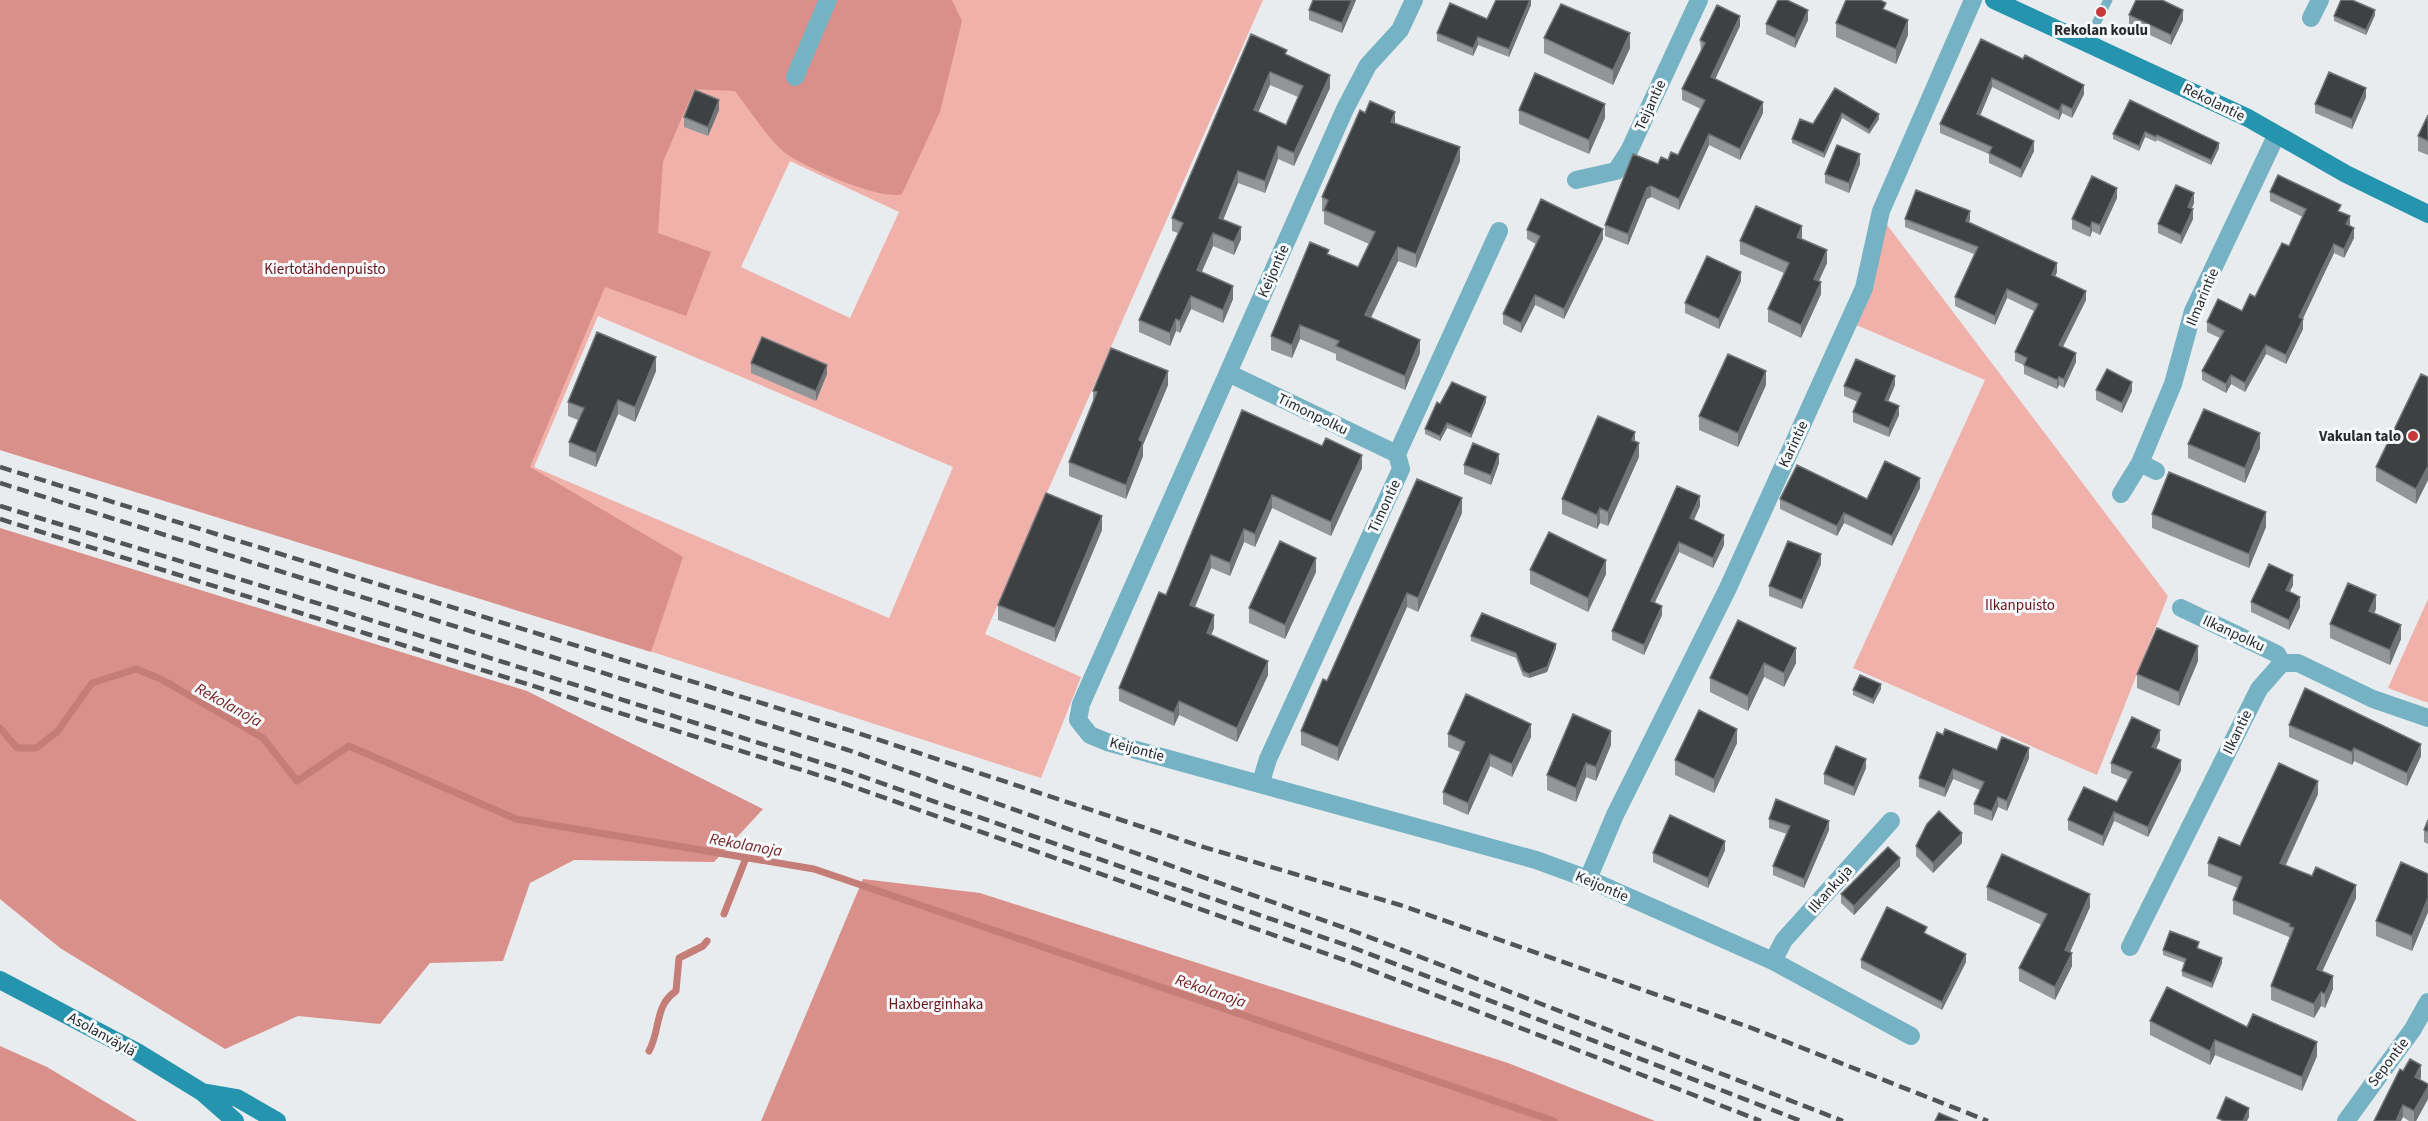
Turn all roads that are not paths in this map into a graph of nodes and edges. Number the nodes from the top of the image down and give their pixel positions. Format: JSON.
{"nodes":[{"id":1,"x":828,"y":0,"type":"edge"},
{"id":2,"x":1414,"y":0,"type":"edge"},
{"id":3,"x":1699,"y":0,"type":"edge"},
{"id":4,"x":1973,"y":0,"type":"edge"},
{"id":5,"x":1994,"y":0,"type":"edge"},
{"id":6,"x":2108,"y":0,"type":"edge"},
{"id":7,"x":2320,"y":0,"type":"edge"},
{"id":8,"x":2311,"y":18,"type":"dead end"},
{"id":9,"x":2087,"y":41,"type":"junction"},
{"id":10,"x":795,"y":77,"type":"dead end"},
{"id":11,"x":2276,"y":136,"type":"junction"},
{"id":12,"x":1576,"y":180,"type":"dead end"},
{"id":13,"x":2428,"y":214,"type":"edge"},
{"id":14,"x":1499,"y":231,"type":"dead end"},
{"id":15,"x":1228,"y":373,"type":"junction"},
{"id":16,"x":1397,"y":454,"type":"junction"},
{"id":17,"x":2121,"y":494,"type":"dead end"},
{"id":18,"x":2181,"y":608,"type":"dead end"},
{"id":19,"x":2282,"y":663,"type":"junction"},
{"id":20,"x":2428,"y":718,"type":"edge"},
{"id":21,"x":1261,"y":782,"type":"junction"},
{"id":22,"x":1891,"y":821,"type":"dead end"},
{"id":23,"x":1588,"y":879,"type":"junction"},
{"id":24,"x":2130,"y":947,"type":"dead end"},
{"id":25,"x":1773,"y":961,"type":"junction"},
{"id":26,"x":0,"y":980,"type":"edge"},
{"id":27,"x":2428,"y":1002,"type":"edge"},
{"id":28,"x":1911,"y":1036,"type":"dead end"},
{"id":29,"x":202,"y":1092,"type":"junction"},
{"id":30,"x":235,"y":1121,"type":"edge"},
{"id":31,"x":276,"y":1121,"type":"edge"},
{"id":32,"x":2346,"y":1121,"type":"edge"}],
"edges":[{"from":1,"to":10,"type":"street"},
{"from":2,"to":15,"type":"street","name":"Keijontie"},
{"from":3,"to":12,"type":"street","name":"Teijantie"},
{"from":4,"to":23,"type":"street","name":"Karintie"},
{"from":5,"to":9,"type":"main road","name":"Rekolantie"},
{"from":6,"to":9,"type":"lane"},
{"from":7,"to":8,"type":"street"},
{"from":9,"to":11,"type":"main road","name":"Rekolantie"},
{"from":11,"to":13,"type":"main road","name":"Rekolantie"},
{"from":11,"to":17,"type":"street","name":"Ilmarintie"},
{"from":14,"to":16,"type":"street","name":"Timontie"},
{"from":15,"to":16,"type":"street","name":"Timonpolku"},
{"from":15,"to":21,"type":"street","name":"Keijontie"},
{"from":16,"to":21,"type":"street","name":"Timontie"},
{"from":18,"to":19,"type":"street","name":"Ilkanpolku"},
{"from":19,"to":20,"type":"street"},
{"from":19,"to":24,"type":"street","name":"Ilkantie"},
{"from":21,"to":23,"type":"street","name":"Keijontie"},
{"from":22,"to":25,"type":"street","name":"Ilkankuja"},
{"from":23,"to":25,"type":"street","name":"Keijontie"},
{"from":25,"to":28,"type":"street","name":"Keijontie"},
{"from":26,"to":29,"type":"main road","name":"Asolanväylä"},
{"from":27,"to":32,"type":"street","name":"Sepontie"},
{"from":29,"to":30,"type":"main road","name":"Asolanväylä"},
{"from":29,"to":31,"type":"main road","name":"Asolanväylä"}]}
